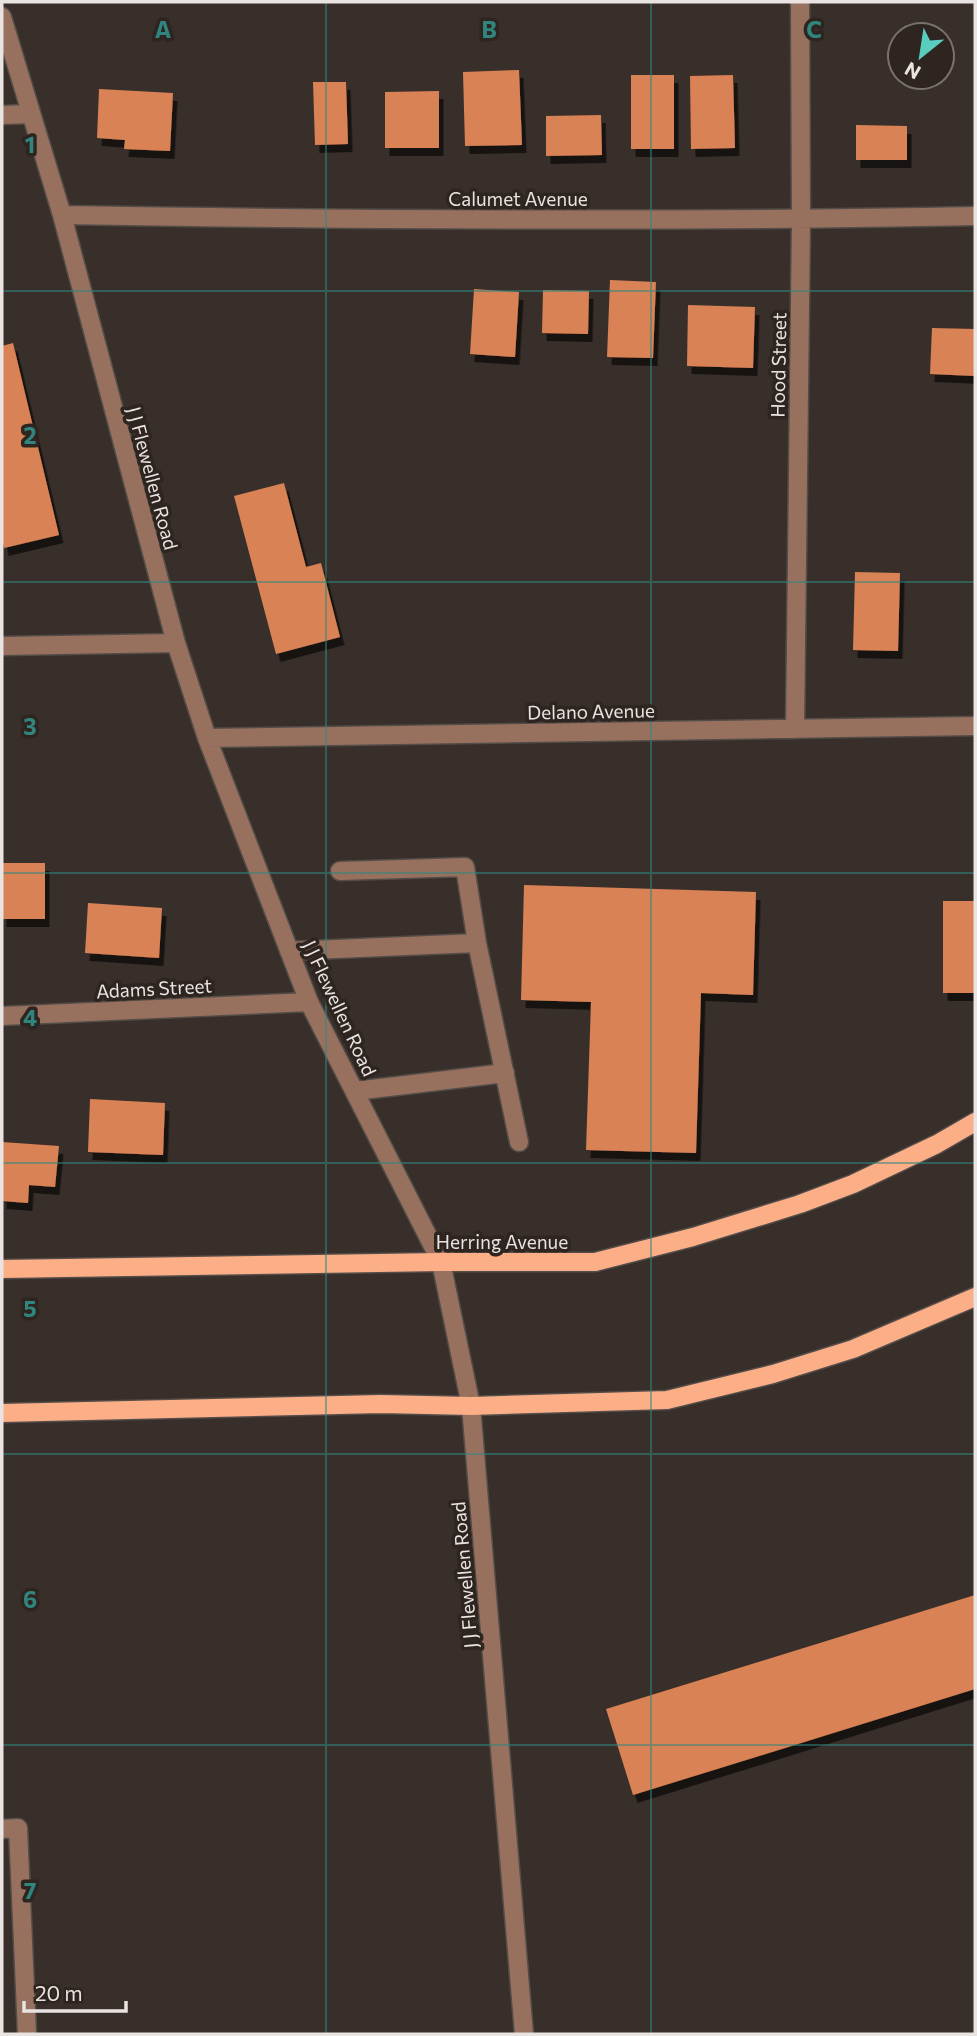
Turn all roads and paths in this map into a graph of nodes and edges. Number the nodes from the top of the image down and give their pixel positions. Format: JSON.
{"nodes":[{"id":1,"x":800,"y":2,"type":"edge"},
{"id":2,"x":2,"y":18,"type":"edge"},
{"id":3,"x":30,"y":114,"type":"junction"},
{"id":4,"x":2,"y":115,"type":"edge"},
{"id":5,"x":61,"y":215,"type":"junction"},
{"id":6,"x":975,"y":216,"type":"edge"},
{"id":7,"x":801,"y":220,"type":"junction"},
{"id":8,"x":176,"y":642,"type":"junction"},
{"id":9,"x":2,"y":646,"type":"edge"},
{"id":10,"x":975,"y":726,"type":"edge"},
{"id":11,"x":795,"y":729,"type":"junction"},
{"id":12,"x":207,"y":738,"type":"junction"},
{"id":13,"x":340,"y":871,"type":"dead end"},
{"id":14,"x":477,"y":943,"type":"junction"},
{"id":15,"x":289,"y":951,"type":"junction"},
{"id":16,"x":309,"y":1002,"type":"junction"},
{"id":17,"x":2,"y":1016,"type":"edge"},
{"id":18,"x":505,"y":1073,"type":"junction"},
{"id":19,"x":355,"y":1091,"type":"junction"},
{"id":20,"x":975,"y":1122,"type":"edge"},
{"id":21,"x":519,"y":1142,"type":"dead end"},
{"id":22,"x":442,"y":1262,"type":"junction"},
{"id":23,"x":2,"y":1269,"type":"edge"},
{"id":24,"x":975,"y":1297,"type":"edge"},
{"id":25,"x":471,"y":1406,"type":"junction"},
{"id":26,"x":2,"y":1413,"type":"edge"},
{"id":27,"x":2,"y":1829,"type":"edge"},
{"id":28,"x":27,"y":2034,"type":"edge"},
{"id":29,"x":524,"y":2034,"type":"edge"}],
"edges":[{"from":1,"to":7,"type":"street","name":"Hood Street"},
{"from":2,"to":3,"type":"street","name":"J J Flewellen Road"},
{"from":3,"to":4,"type":"street"},
{"from":3,"to":5,"type":"street","name":"J J Flewellen Road"},
{"from":5,"to":7,"type":"street","name":"Calumet Avenue"},
{"from":5,"to":8,"type":"street","name":"J J Flewellen Road"},
{"from":6,"to":7,"type":"street","name":"Calumet Avenue"},
{"from":7,"to":11,"type":"street","name":"Hood Street"},
{"from":8,"to":9,"type":"street"},
{"from":8,"to":12,"type":"street","name":"J J Flewellen Road"},
{"from":10,"to":11,"type":"street","name":"Delano Avenue"},
{"from":11,"to":12,"type":"street","name":"Delano Avenue"},
{"from":12,"to":15,"type":"street","name":"J J Flewellen Road"},
{"from":13,"to":14,"type":"street"},
{"from":14,"to":15,"type":"street"},
{"from":14,"to":18,"type":"street"},
{"from":15,"to":16,"type":"street","name":"J J Flewellen Road"},
{"from":16,"to":17,"type":"street","name":"Adams Street"},
{"from":16,"to":19,"type":"street","name":"J J Flewellen Road"},
{"from":18,"to":19,"type":"street"},
{"from":18,"to":21,"type":"street"},
{"from":19,"to":22,"type":"street","name":"J J Flewellen Road"},
{"from":20,"to":22,"type":"main road","name":"Herring Avenue"},
{"from":22,"to":23,"type":"main road","name":"Herring Avenue"},
{"from":22,"to":25,"type":"street","name":"J J Flewellen Road"},
{"from":24,"to":25,"type":"main road"},
{"from":25,"to":26,"type":"main road"},
{"from":25,"to":29,"type":"street","name":"J J Flewellen Road"},
{"from":27,"to":28,"type":"street"}]}
